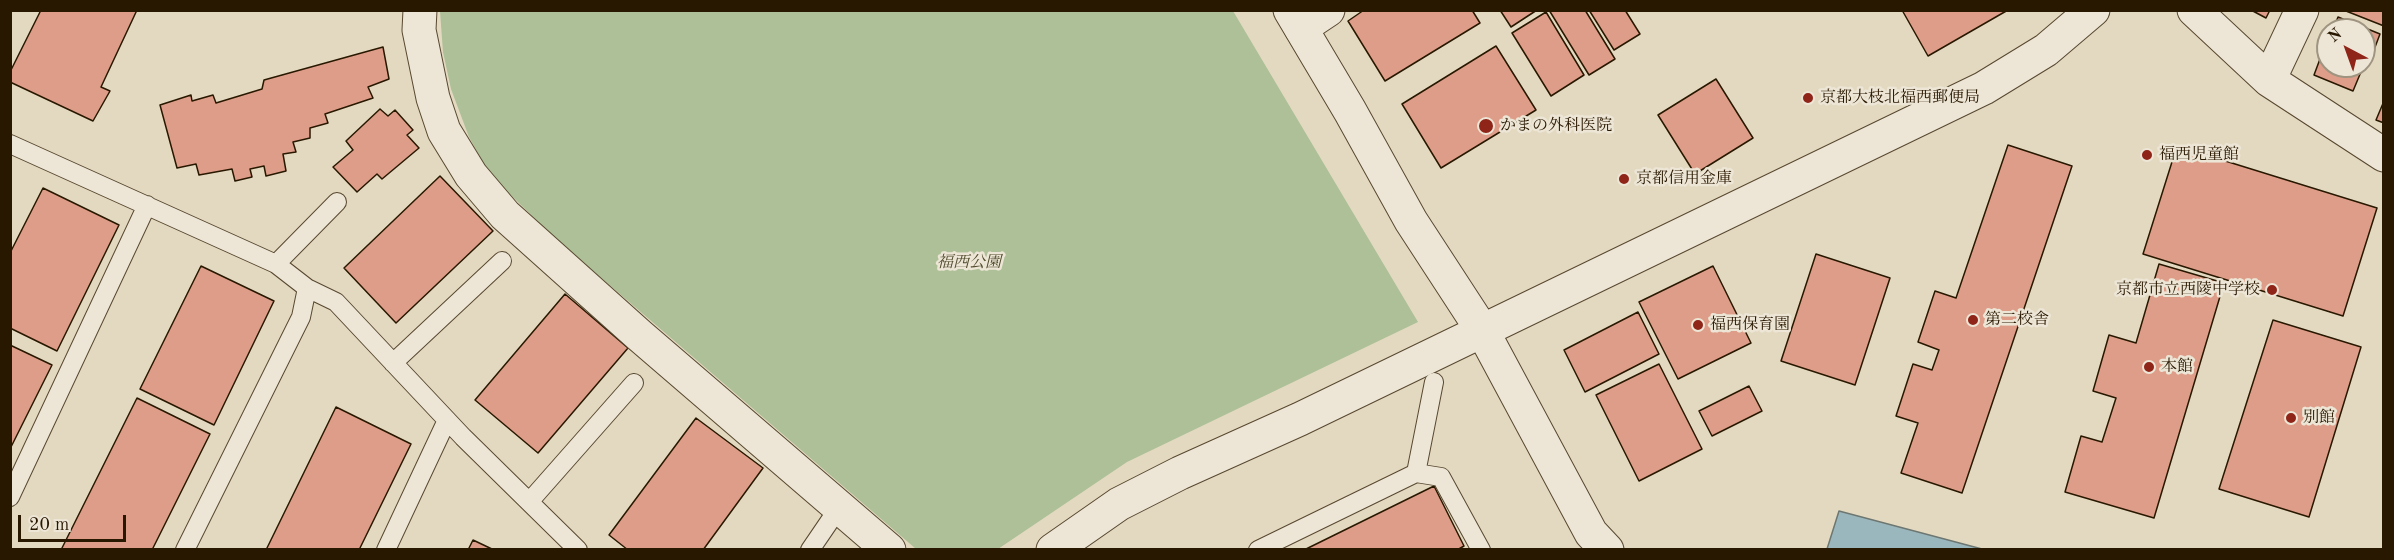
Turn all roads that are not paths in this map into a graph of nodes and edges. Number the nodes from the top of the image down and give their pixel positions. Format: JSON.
{"nodes":[{"id":1,"x":420,"y":10,"type":"edge"},
{"id":2,"x":1328,"y":10,"type":"edge"},
{"id":3,"x":2093,"y":10,"type":"edge"},
{"id":4,"x":2194,"y":10,"type":"edge"},
{"id":5,"x":2302,"y":10,"type":"edge"},
{"id":6,"x":1295,"y":19,"type":"edge"},
{"id":7,"x":2269,"y":80,"type":"junction"},
{"id":8,"x":12,"y":147,"type":"edge"},
{"id":9,"x":2384,"y":155,"type":"edge"},
{"id":10,"x":337,"y":202,"type":"dead end"},
{"id":11,"x":147,"y":205,"type":"junction"},
{"id":12,"x":501,"y":261,"type":"dead end"},
{"id":13,"x":276,"y":264,"type":"junction"},
{"id":14,"x":308,"y":288,"type":"junction"},
{"id":15,"x":1482,"y":330,"type":"junction"},
{"id":16,"x":393,"y":363,"type":"junction"},
{"id":17,"x":1434,"y":382,"type":"dead end"},
{"id":18,"x":634,"y":383,"type":"dead end"},
{"id":19,"x":447,"y":420,"type":"junction"},
{"id":20,"x":1416,"y":473,"type":"junction"},
{"id":21,"x":10,"y":497,"type":"edge"},
{"id":22,"x":529,"y":502,"type":"junction"},
{"id":23,"x":840,"y":506,"type":"junction"},
{"id":24,"x":184,"y":549,"type":"edge"},
{"id":25,"x":386,"y":549,"type":"edge"},
{"id":26,"x":578,"y":549,"type":"edge"},
{"id":27,"x":810,"y":549,"type":"edge"},
{"id":28,"x":889,"y":549,"type":"edge"},
{"id":29,"x":1053,"y":549,"type":"edge"},
{"id":30,"x":1258,"y":549,"type":"edge"},
{"id":31,"x":1481,"y":549,"type":"edge"},
{"id":32,"x":1607,"y":549,"type":"edge"}],
"edges":[{"from":1,"to":23,"type":"street"},
{"from":2,"to":6,"type":"street"},
{"from":3,"to":15,"type":"street"},
{"from":4,"to":7,"type":"street"},
{"from":5,"to":7,"type":"street"},
{"from":6,"to":15,"type":"street"},
{"from":7,"to":9,"type":"street"},
{"from":8,"to":11,"type":"lane"},
{"from":10,"to":13,"type":"lane"},
{"from":11,"to":13,"type":"lane"},
{"from":11,"to":21,"type":"lane"},
{"from":12,"to":16,"type":"lane"},
{"from":13,"to":14,"type":"lane"},
{"from":14,"to":16,"type":"lane"},
{"from":14,"to":24,"type":"lane"},
{"from":15,"to":29,"type":"street"},
{"from":15,"to":32,"type":"street"},
{"from":16,"to":19,"type":"lane"},
{"from":17,"to":20,"type":"lane"},
{"from":18,"to":22,"type":"lane"},
{"from":19,"to":22,"type":"lane"},
{"from":19,"to":25,"type":"lane"},
{"from":20,"to":30,"type":"lane"},
{"from":20,"to":31,"type":"lane"},
{"from":22,"to":26,"type":"lane"},
{"from":23,"to":27,"type":"lane"},
{"from":23,"to":28,"type":"street"}]}
